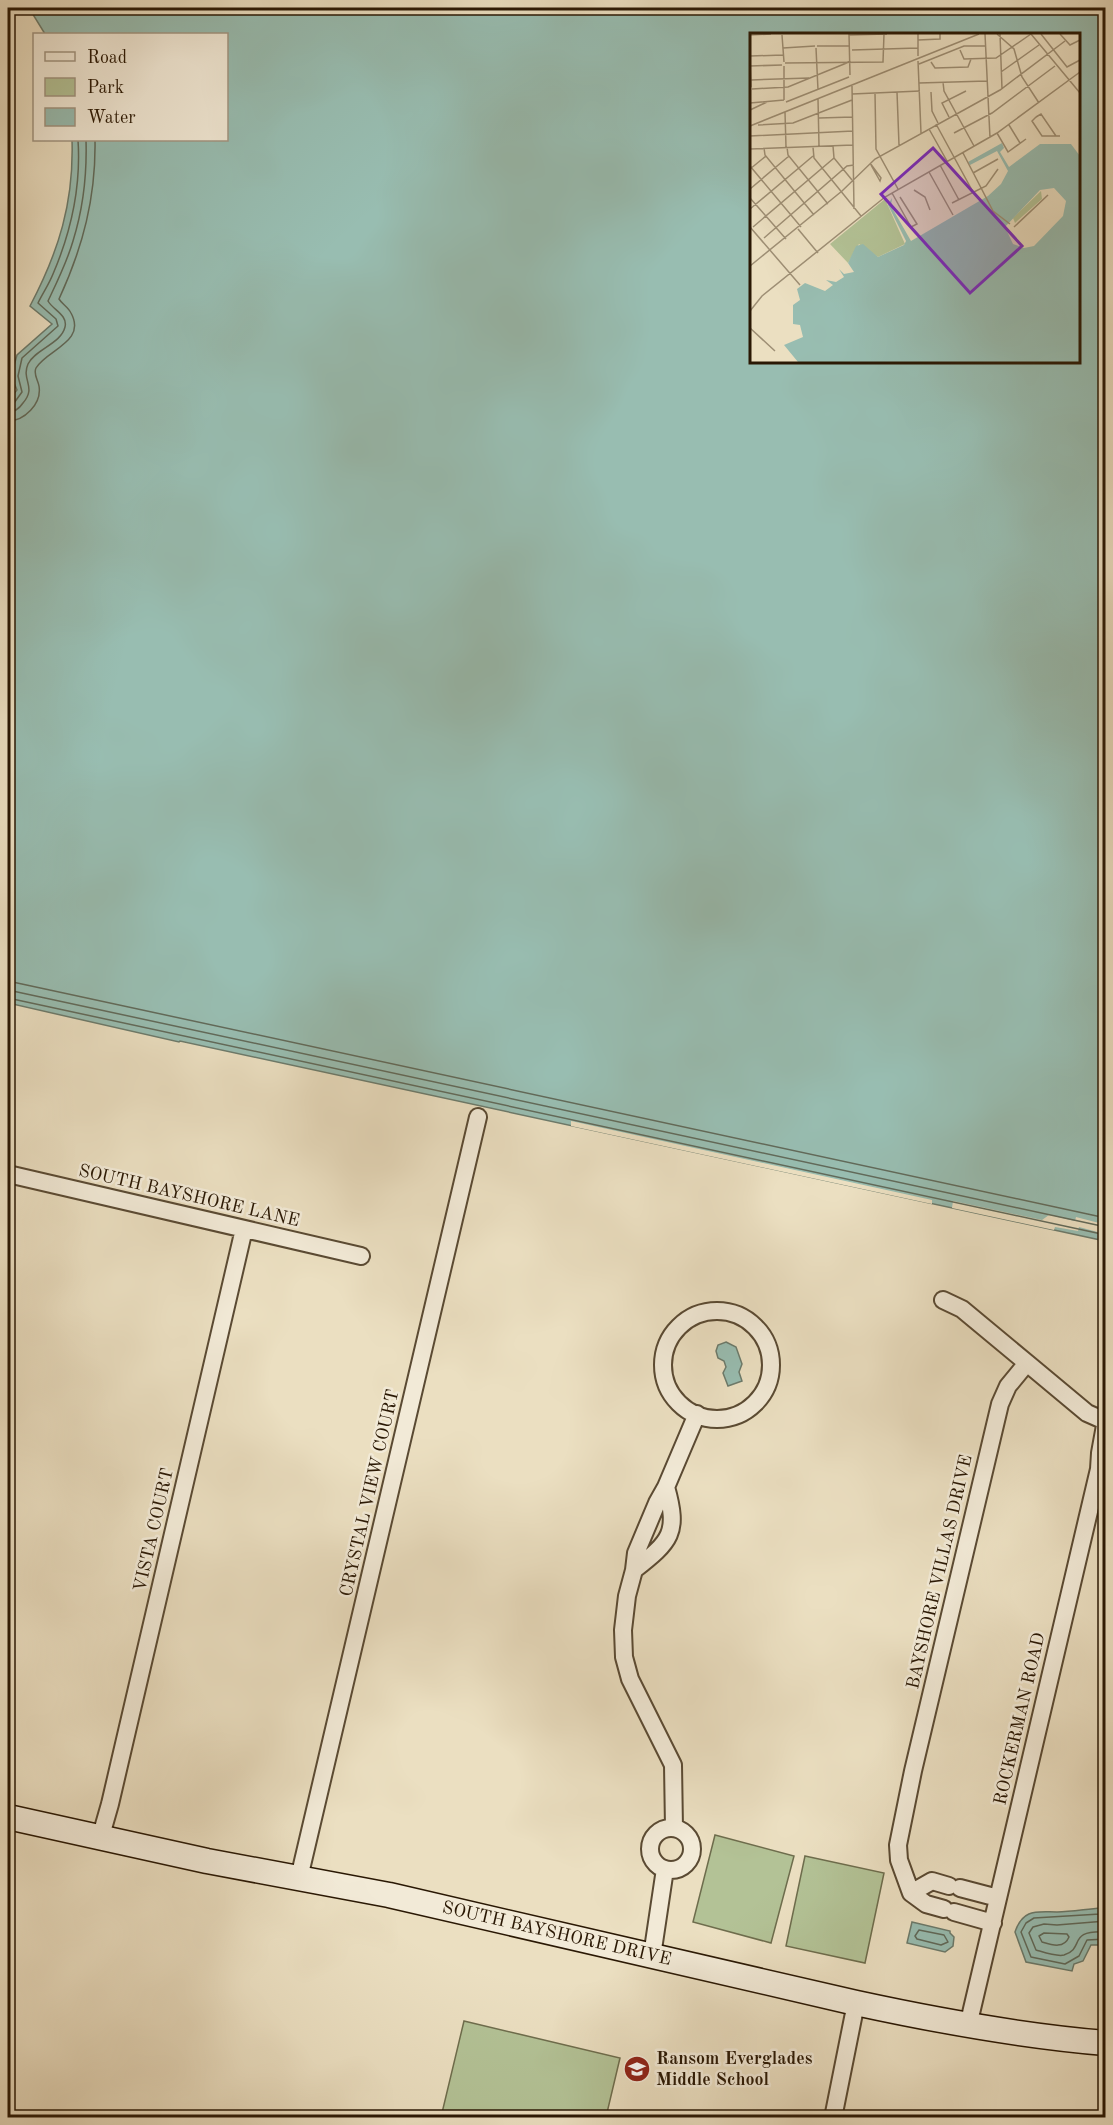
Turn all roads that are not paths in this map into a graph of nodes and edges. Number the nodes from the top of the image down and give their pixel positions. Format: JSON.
{"nodes":[{"id":1,"x":478,"y":1117,"type":"dead end"},
{"id":2,"x":8,"y":1174,"type":"edge"},
{"id":3,"x":243,"y":1229,"type":"junction"},
{"id":4,"x":361,"y":1256,"type":"dead end"},
{"id":5,"x":943,"y":1300,"type":"dead end"},
{"id":6,"x":1027,"y":1363,"type":"junction"},
{"id":7,"x":697,"y":1414,"type":"junction"},
{"id":8,"x":1105,"y":1420,"type":"edge"},
{"id":9,"x":1102,"y":1468,"type":"edge"},
{"id":10,"x":666,"y":1487,"type":"junction"},
{"id":11,"x":634,"y":1570,"type":"junction"},
{"id":12,"x":8,"y":1817,"type":"edge"},
{"id":13,"x":674,"y":1828,"type":"junction"},
{"id":14,"x":100,"y":1839,"type":"junction"},
{"id":15,"x":665,"y":1869,"type":"junction"},
{"id":16,"x":299,"y":1878,"type":"junction"},
{"id":17,"x":911,"y":1893,"type":"junction"},
{"id":18,"x":998,"y":1898,"type":"junction"},
{"id":19,"x":993,"y":1923,"type":"junction"},
{"id":20,"x":652,"y":1956,"type":"junction"},
{"id":21,"x":856,"y":2004,"type":"junction"},
{"id":22,"x":968,"y":2026,"type":"junction"},
{"id":23,"x":1106,"y":2043,"type":"edge"},
{"id":24,"x":833,"y":2118,"type":"edge"}],
"edges":[{"from":1,"to":16,"type":"street","name":"CRYSTAL VIEW COURT"},
{"from":2,"to":3,"type":"street","name":"SOUTH BAYSHORE LANE"},
{"from":3,"to":4,"type":"street","name":"SOUTH BAYSHORE LANE"},
{"from":3,"to":14,"type":"street","name":"VISTA COURT"},
{"from":5,"to":6,"type":"street"},
{"from":6,"to":8,"type":"street"},
{"from":6,"to":17,"type":"street","name":"BAYSHORE VILLAS DRIVE"},
{"from":7,"to":7,"type":"street"},
{"from":7,"to":10,"type":"street"},
{"from":8,"to":9,"type":"street","name":"ROCKERMAN ROAD"},
{"from":9,"to":18,"type":"street","name":"ROCKERMAN ROAD"},
{"from":10,"to":11,"type":"street"},
{"from":10,"to":11,"type":"street"},
{"from":11,"to":13,"type":"street"},
{"from":12,"to":14,"type":"main road","name":"SOUTH BAYSHORE DRIVE"},
{"from":13,"to":15,"type":"street"},
{"from":13,"to":15,"type":"street"},
{"from":14,"to":16,"type":"main road","name":"SOUTH BAYSHORE DRIVE"},
{"from":15,"to":20,"type":"street"},
{"from":16,"to":20,"type":"main road","name":"SOUTH BAYSHORE DRIVE"},
{"from":17,"to":18,"type":"street"},
{"from":17,"to":19,"type":"street"},
{"from":18,"to":19,"type":"street","name":"ROCKERMAN ROAD"},
{"from":19,"to":22,"type":"street","name":"ROCKERMAN ROAD"},
{"from":20,"to":21,"type":"main road","name":"SOUTH BAYSHORE DRIVE"},
{"from":21,"to":22,"type":"main road","name":"SOUTH BAYSHORE DRIVE"},
{"from":21,"to":24,"type":"street"},
{"from":22,"to":23,"type":"main road","name":"SOUTH BAYSHORE DRIVE"}]}
